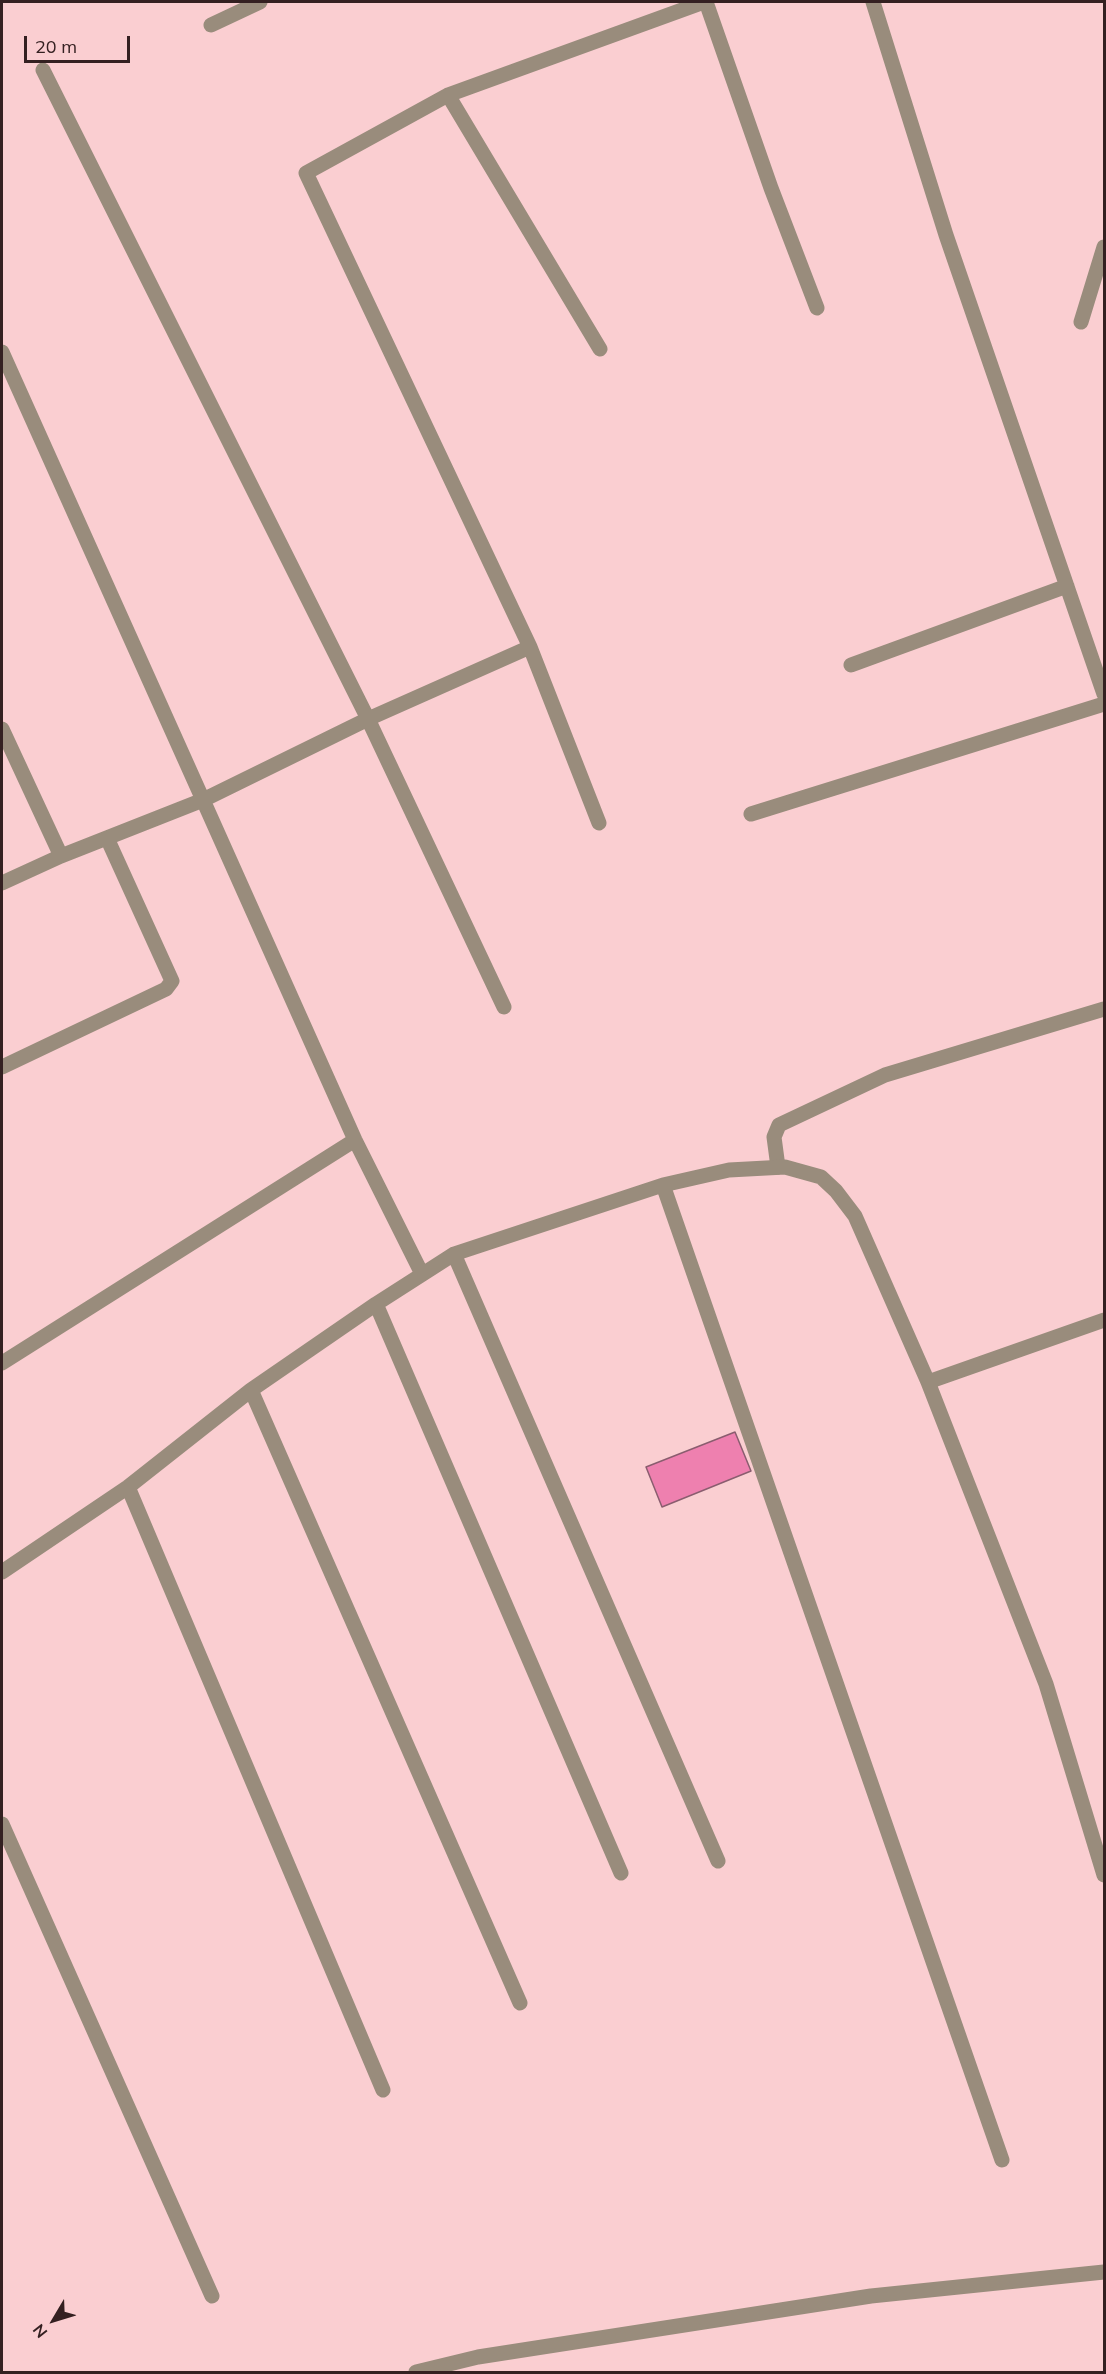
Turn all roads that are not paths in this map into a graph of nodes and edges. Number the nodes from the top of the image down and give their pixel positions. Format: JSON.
{"nodes":[{"id":1,"x":260,"y":2,"type":"edge"},
{"id":2,"x":705,"y":2,"type":"edge"},
{"id":3,"x":873,"y":2,"type":"edge"},
{"id":4,"x":211,"y":26,"type":"dead end"},
{"id":5,"x":43,"y":70,"type":"dead end"},
{"id":6,"x":448,"y":95,"type":"junction"},
{"id":7,"x":1104,"y":247,"type":"edge"},
{"id":8,"x":817,"y":308,"type":"dead end"},
{"id":9,"x":1082,"y":322,"type":"dead end"},
{"id":10,"x":600,"y":349,"type":"dead end"},
{"id":11,"x":2,"y":352,"type":"edge"},
{"id":12,"x":7,"y":374,"type":"edge"},
{"id":13,"x":1067,"y":586,"type":"junction"},
{"id":14,"x":530,"y":647,"type":"junction"},
{"id":15,"x":851,"y":665,"type":"dead end"},
{"id":16,"x":1104,"y":694,"type":"edge"},
{"id":17,"x":1104,"y":704,"type":"edge"},
{"id":18,"x":368,"y":719,"type":"junction"},
{"id":19,"x":2,"y":729,"type":"edge"},
{"id":20,"x":203,"y":800,"type":"junction"},
{"id":21,"x":751,"y":814,"type":"dead end"},
{"id":22,"x":599,"y":823,"type":"dead end"},
{"id":23,"x":107,"y":838,"type":"junction"},
{"id":24,"x":61,"y":856,"type":"junction"},
{"id":25,"x":2,"y":883,"type":"edge"},
{"id":26,"x":504,"y":1007,"type":"dead end"},
{"id":27,"x":1104,"y":1009,"type":"edge"},
{"id":28,"x":2,"y":1068,"type":"edge"},
{"id":29,"x":355,"y":1140,"type":"junction"},
{"id":30,"x":778,"y":1167,"type":"junction"},
{"id":31,"x":663,"y":1185,"type":"junction"},
{"id":32,"x":454,"y":1254,"type":"junction"},
{"id":33,"x":422,"y":1274,"type":"junction"},
{"id":34,"x":376,"y":1304,"type":"junction"},
{"id":35,"x":1104,"y":1320,"type":"edge"},
{"id":36,"x":2,"y":1363,"type":"edge"},
{"id":37,"x":928,"y":1382,"type":"junction"},
{"id":38,"x":251,"y":1390,"type":"junction"},
{"id":39,"x":128,"y":1487,"type":"junction"},
{"id":40,"x":2,"y":1572,"type":"edge"},
{"id":41,"x":2,"y":1824,"type":"edge"},
{"id":42,"x":717,"y":1861,"type":"dead end"},
{"id":43,"x":621,"y":1873,"type":"dead end"},
{"id":44,"x":1104,"y":1875,"type":"edge"},
{"id":45,"x":520,"y":2003,"type":"dead end"},
{"id":46,"x":383,"y":2090,"type":"dead end"},
{"id":47,"x":1002,"y":2160,"type":"dead end"},
{"id":48,"x":1104,"y":2272,"type":"edge"},
{"id":49,"x":212,"y":2296,"type":"dead end"},
{"id":50,"x":416,"y":2373,"type":"edge"}],
"edges":[{"from":1,"to":4,"type":"street"},
{"from":2,"to":6,"type":"street"},
{"from":2,"to":8,"type":"street"},
{"from":3,"to":13,"type":"street"},
{"from":5,"to":18,"type":"street"},
{"from":6,"to":10,"type":"street"},
{"from":6,"to":14,"type":"street"},
{"from":7,"to":9,"type":"street"},
{"from":11,"to":12,"type":"street"},
{"from":12,"to":20,"type":"street"},
{"from":13,"to":15,"type":"street"},
{"from":13,"to":16,"type":"street"},
{"from":14,"to":18,"type":"street"},
{"from":14,"to":22,"type":"street"},
{"from":17,"to":21,"type":"street"},
{"from":18,"to":20,"type":"street"},
{"from":18,"to":26,"type":"street"},
{"from":19,"to":24,"type":"street"},
{"from":20,"to":23,"type":"street"},
{"from":20,"to":29,"type":"street"},
{"from":23,"to":24,"type":"street"},
{"from":23,"to":28,"type":"street"},
{"from":24,"to":25,"type":"street"},
{"from":27,"to":30,"type":"street"},
{"from":29,"to":33,"type":"street"},
{"from":29,"to":36,"type":"street"},
{"from":30,"to":31,"type":"street"},
{"from":30,"to":37,"type":"street"},
{"from":31,"to":32,"type":"street"},
{"from":31,"to":47,"type":"street"},
{"from":32,"to":33,"type":"street"},
{"from":32,"to":42,"type":"street"},
{"from":33,"to":34,"type":"street"},
{"from":34,"to":38,"type":"street"},
{"from":34,"to":43,"type":"street"},
{"from":35,"to":37,"type":"street"},
{"from":37,"to":44,"type":"street"},
{"from":38,"to":39,"type":"street"},
{"from":38,"to":45,"type":"street"},
{"from":39,"to":40,"type":"street"},
{"from":39,"to":46,"type":"street"},
{"from":41,"to":49,"type":"street"},
{"from":48,"to":50,"type":"street"}]}
